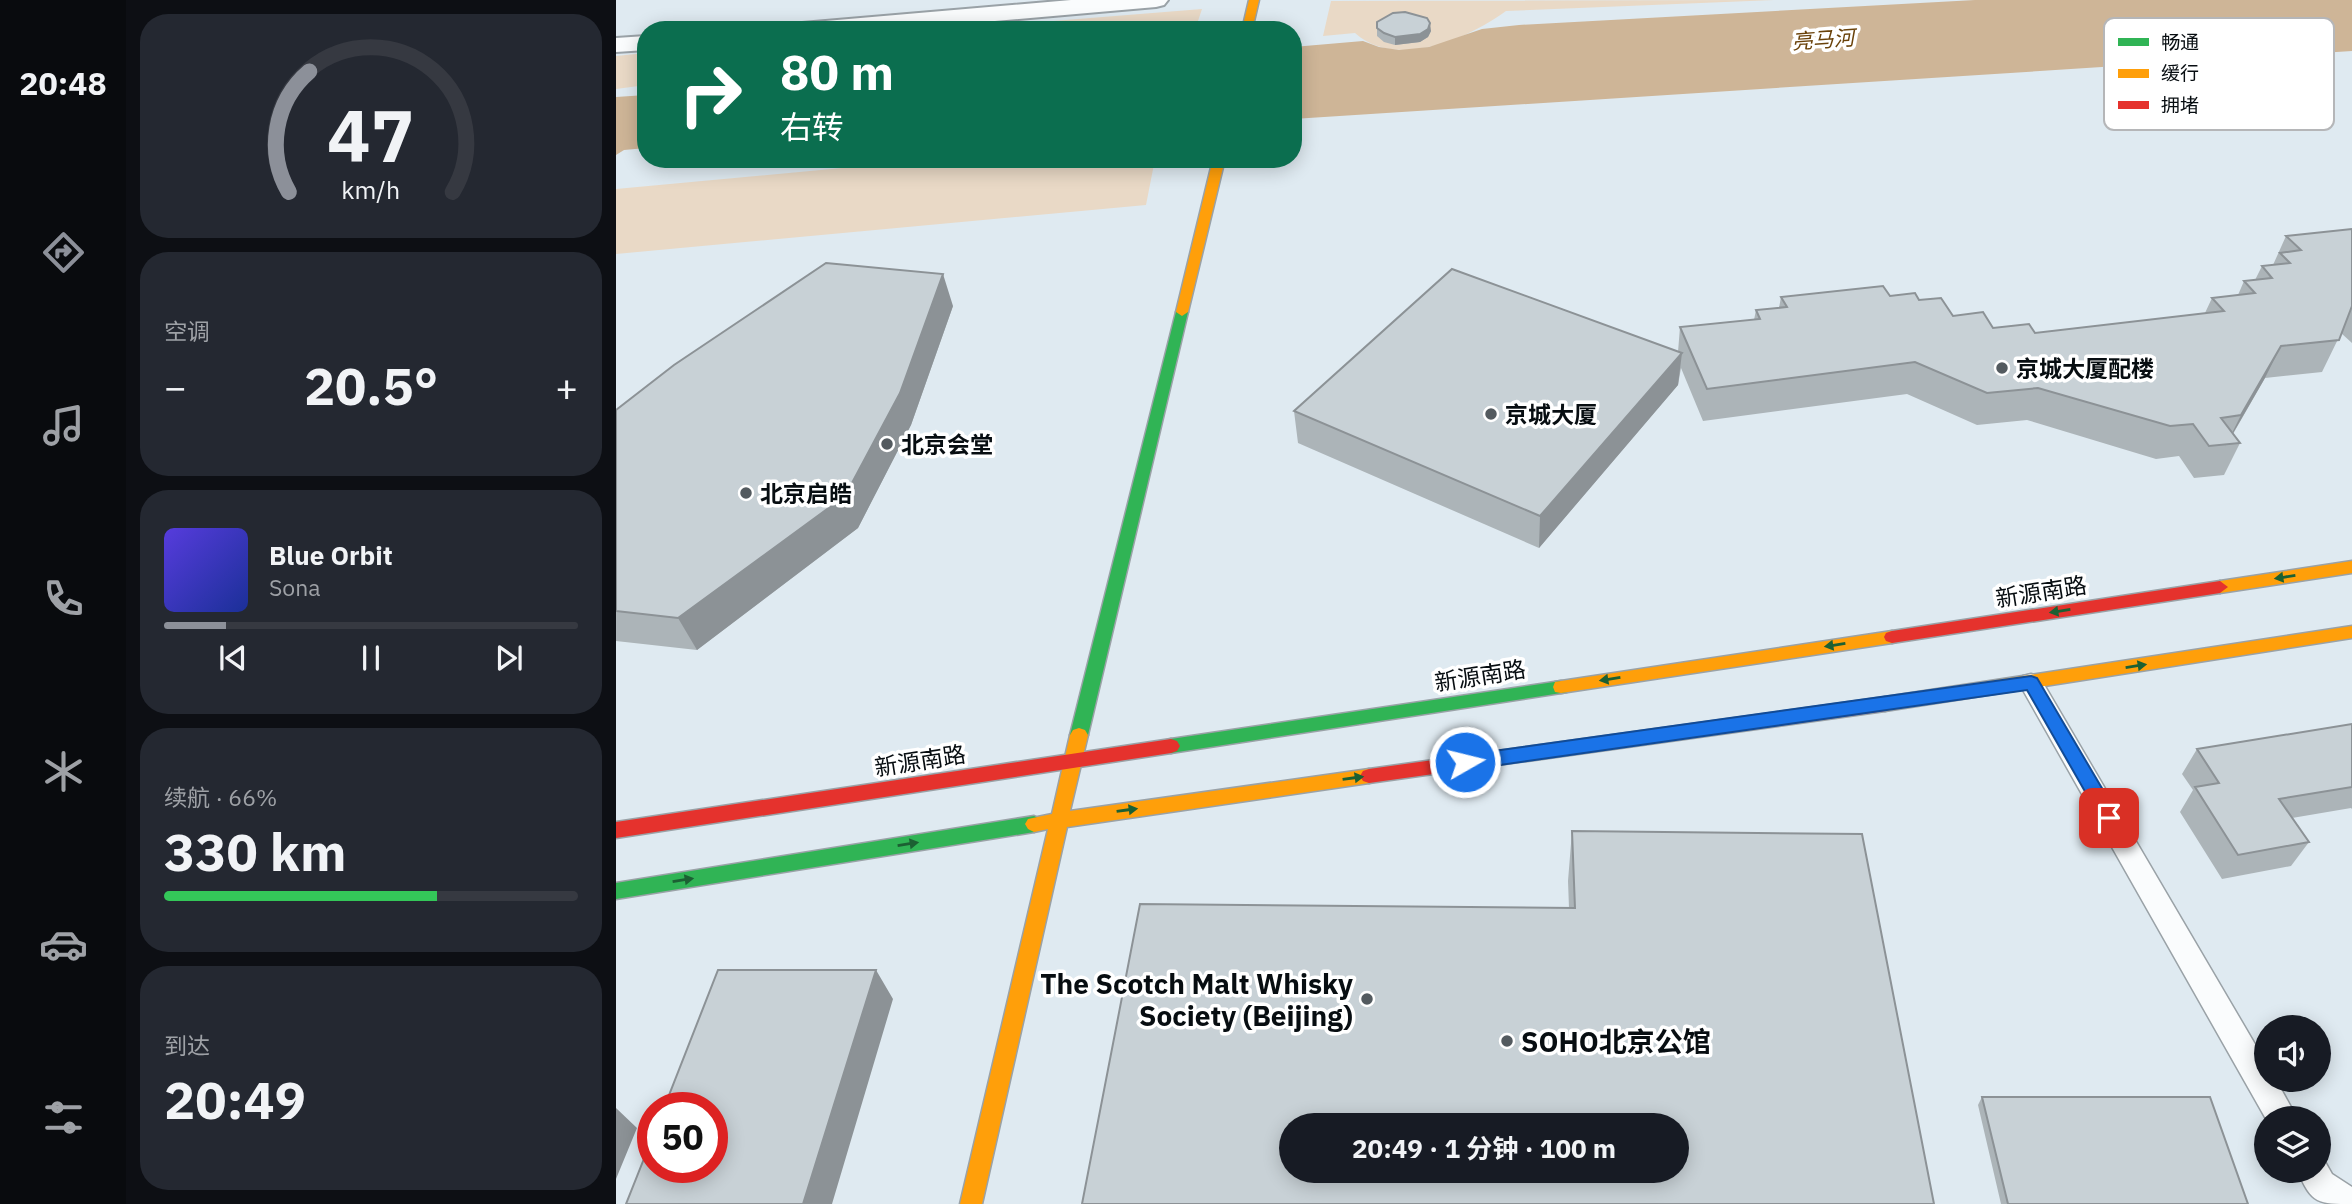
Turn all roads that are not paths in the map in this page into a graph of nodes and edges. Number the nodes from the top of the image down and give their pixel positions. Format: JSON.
{"nodes":[{"id":1,"x":1156,"y":0,"type":"edge"},
{"id":2,"x":1254,"y":0,"type":"edge"},
{"id":3,"x":908,"y":21,"type":"edge"},
{"id":4,"x":1249,"y":21,"type":"edge"},
{"id":5,"x":637,"y":44,"type":"edge"},
{"id":6,"x":616,"y":45,"type":"edge"},
{"id":7,"x":1217,"y":168,"type":"edge"},
{"id":8,"x":2352,"y":567,"type":"edge"},
{"id":9,"x":2352,"y":632,"type":"edge"},
{"id":10,"x":2031,"y":683,"type":"junction"},
{"id":11,"x":1073,"y":759,"type":"junction"},
{"id":12,"x":1060,"y":820,"type":"junction"},
{"id":13,"x":616,"y":830,"type":"edge"},
{"id":14,"x":616,"y":891,"type":"edge"},
{"id":15,"x":2275,"y":1106,"type":"edge"},
{"id":16,"x":2320,"y":1183,"type":"edge"},
{"id":17,"x":971,"y":1204,"type":"edge"},
{"id":18,"x":2351,"y":1204,"type":"edge"}],
"edges":[{"from":1,"to":3,"type":"street"},
{"from":2,"to":4,"type":"main road"},
{"from":5,"to":6,"type":"street"},
{"from":7,"to":11,"type":"main road"},
{"from":8,"to":11,"type":"main road","name":"新源南路","one_way":true},
{"from":10,"to":9,"type":"main road","one_way":true},
{"from":12,"to":10,"type":"main road","one_way":true},
{"from":10,"to":15,"type":"lane"},
{"from":11,"to":12,"type":"main road"},
{"from":11,"to":13,"type":"main road","name":"新源南路"},
{"from":14,"to":12,"type":"main road","one_way":true},
{"from":12,"to":17,"type":"main road"},
{"from":16,"to":18,"type":"lane"}]}
